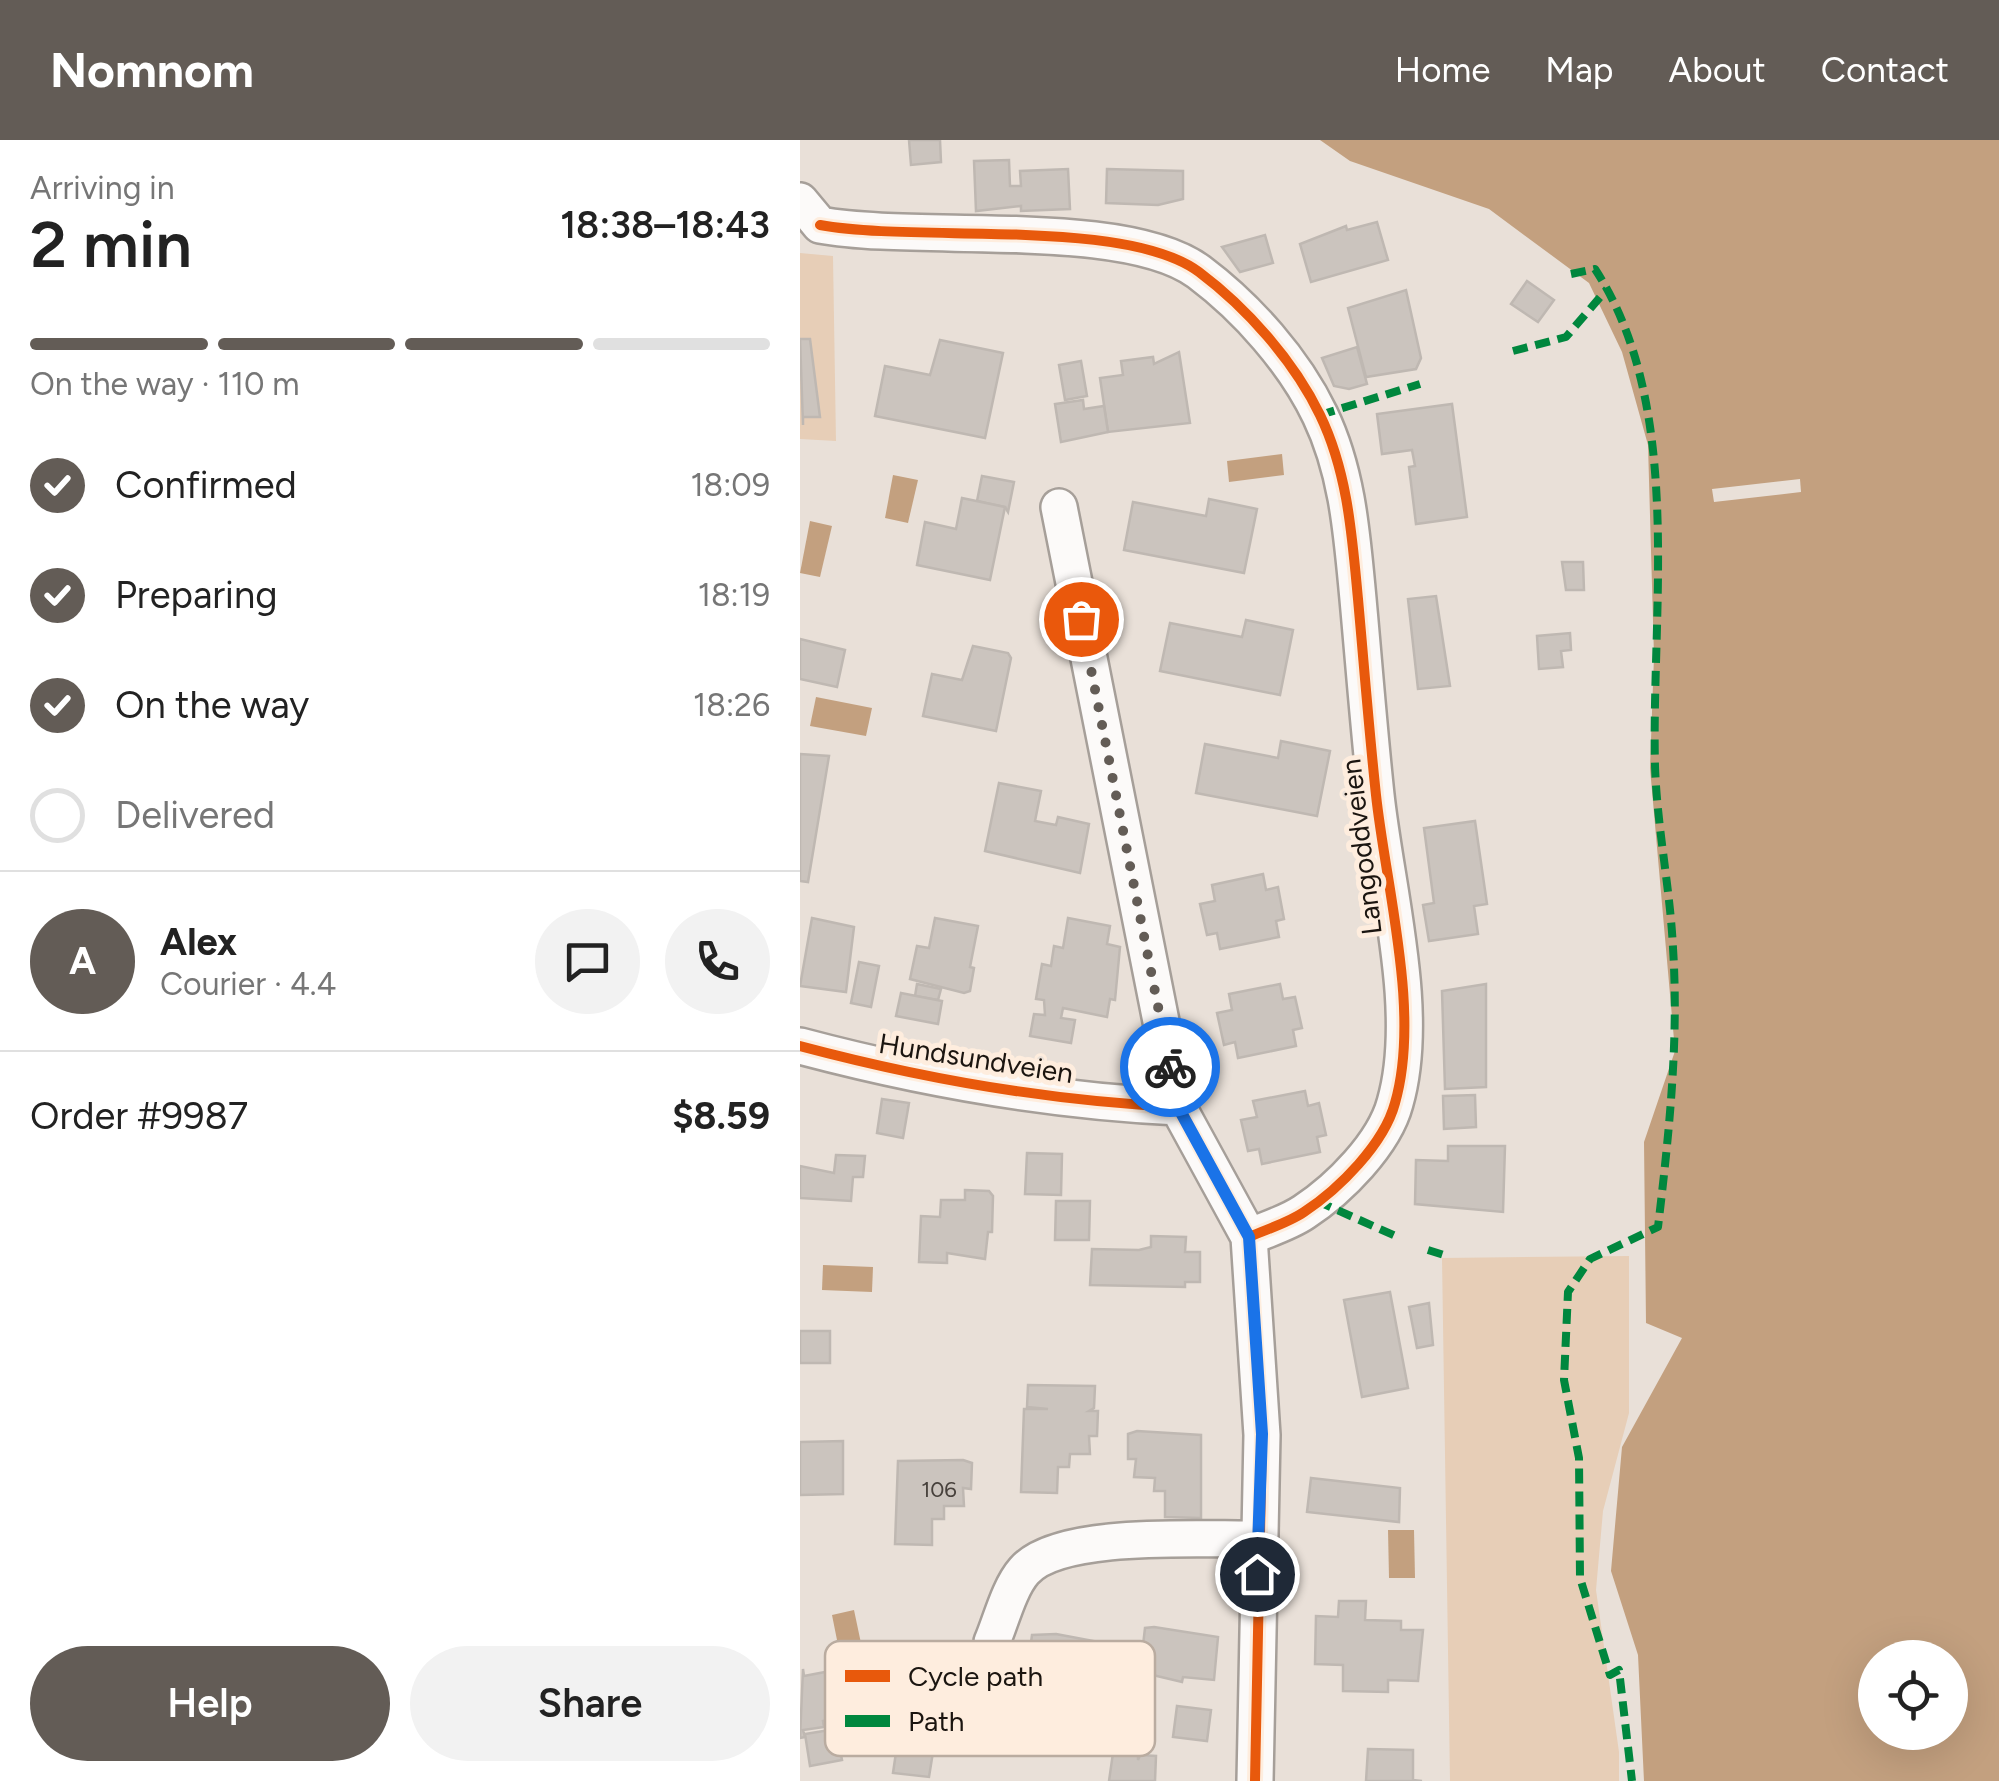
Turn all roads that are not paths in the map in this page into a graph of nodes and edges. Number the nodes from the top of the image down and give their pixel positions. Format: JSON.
{"nodes":[{"id":1,"x":810,"y":213,"type":"edge"},
{"id":2,"x":1059,"y":507,"type":"dead end"},
{"id":3,"x":800,"y":1046,"type":"edge"},
{"id":4,"x":1178,"y":1107,"type":"junction"},
{"id":5,"x":1249,"y":1237,"type":"junction"},
{"id":6,"x":1258,"y":1539,"type":"junction"},
{"id":7,"x":992,"y":1641,"type":"edge"},
{"id":8,"x":1255,"y":1781,"type":"edge"}],
"edges":[{"from":1,"to":5,"type":"street","name":"Langoddveien"},
{"from":2,"to":4,"type":"street"},
{"from":3,"to":4,"type":"street","name":"Hundsundveien"},
{"from":4,"to":5,"type":"street"},
{"from":5,"to":6,"type":"street"},
{"from":6,"to":7,"type":"street"},
{"from":6,"to":8,"type":"street"}]}
